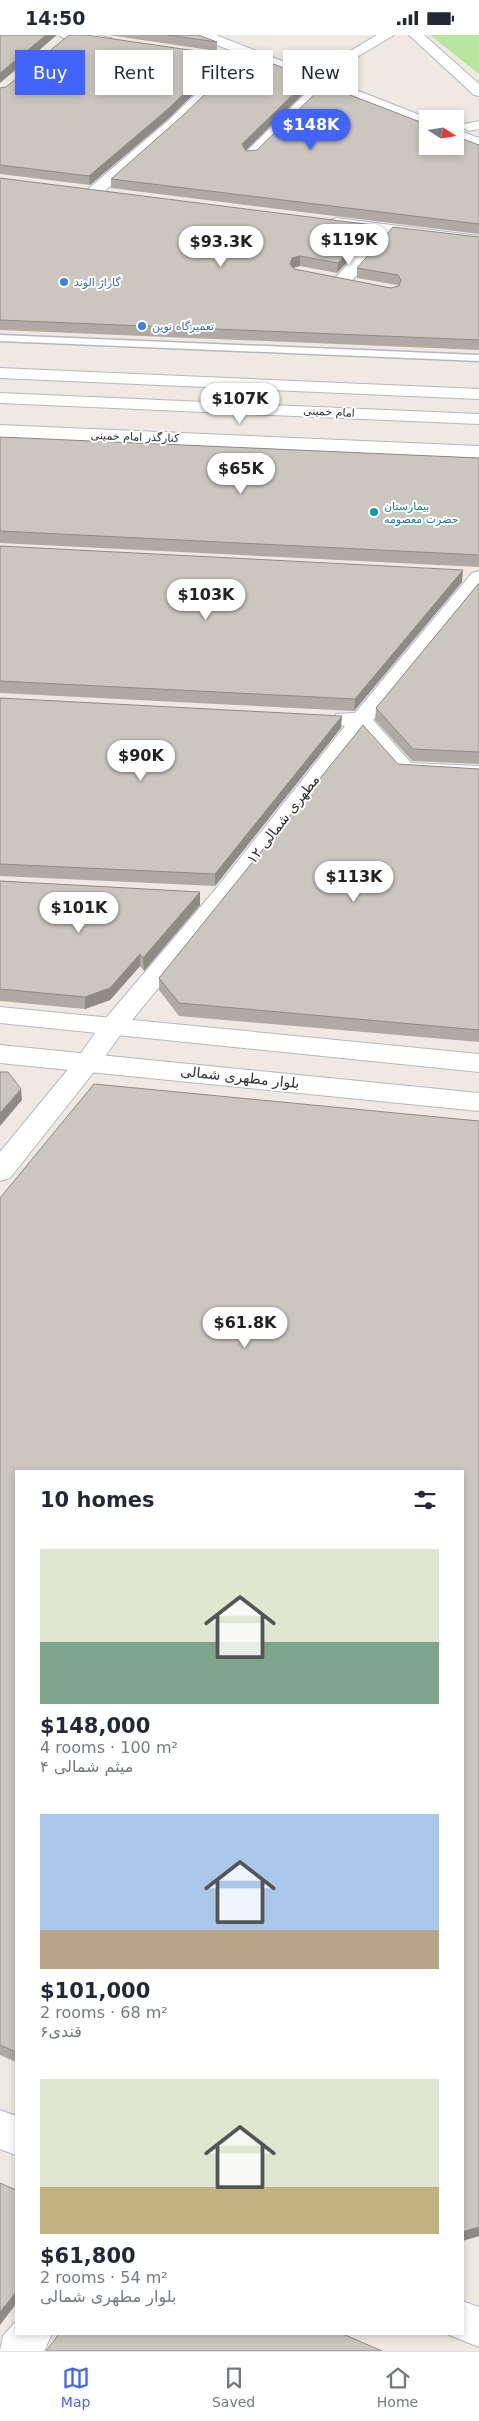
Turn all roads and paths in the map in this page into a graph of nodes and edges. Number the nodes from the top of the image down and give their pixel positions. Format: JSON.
{"nodes":[{"id":1,"x":66,"y":35,"type":"edge"},
{"id":2,"x":70,"y":35,"type":"edge"},
{"id":3,"x":204,"y":35,"type":"edge"},
{"id":4,"x":226,"y":35,"type":"edge"},
{"id":5,"x":387,"y":35,"type":"edge"},
{"id":6,"x":416,"y":35,"type":"edge"},
{"id":7,"x":117,"y":42,"type":"edge"},
{"id":8,"x":56,"y":47,"type":"edge"},
{"id":9,"x":358,"y":54,"type":"edge"},
{"id":10,"x":283,"y":60,"type":"edge"},
{"id":11,"x":273,"y":64,"type":"edge"},
{"id":12,"x":281,"y":65,"type":"joint"},
{"id":13,"x":358,"y":91,"type":"edge"},
{"id":14,"x":479,"y":92,"type":"edge"},
{"id":15,"x":203,"y":95,"type":"edge"},
{"id":16,"x":307,"y":95,"type":"edge"},
{"id":17,"x":419,"y":114,"type":"edge"},
{"id":18,"x":464,"y":137,"type":"edge"},
{"id":19,"x":479,"y":143,"type":"edge"},
{"id":20,"x":251,"y":155,"type":"edge"},
{"id":21,"x":74,"y":190,"type":"edge"},
{"id":22,"x":93,"y":193,"type":"junction"},
{"id":23,"x":112,"y":195,"type":"edge"},
{"id":24,"x":319,"y":221,"type":"edge"},
{"id":25,"x":388,"y":230,"type":"junction"},
{"id":26,"x":479,"y":241,"type":"edge"},
{"id":27,"x":326,"y":278,"type":"edge"},
{"id":28,"x":342,"y":281,"type":"junction"},
{"id":29,"x":362,"y":285,"type":"edge"},
{"id":30,"x":0,"y":338,"type":"edge"},
{"id":31,"x":479,"y":358,"type":"edge"},
{"id":32,"x":0,"y":373,"type":"edge"},
{"id":33,"x":479,"y":393,"type":"edge"},
{"id":34,"x":0,"y":397,"type":"edge"},
{"id":35,"x":479,"y":419,"type":"edge"},
{"id":36,"x":0,"y":431,"type":"edge"},
{"id":37,"x":479,"y":452,"type":"edge"},
{"id":38,"x":472,"y":575,"type":"edge"},
{"id":39,"x":322,"y":718,"type":"edge"},
{"id":40,"x":361,"y":720,"type":"junction"},
{"id":41,"x":479,"y":773,"type":"edge"},
{"id":42,"x":194,"y":895,"type":"edge"},
{"id":43,"x":222,"y":896,"type":"junction"},
{"id":44,"x":0,"y":1015,"type":"edge"},
{"id":45,"x":114,"y":1025,"type":"junction"},
{"id":46,"x":0,"y":1054,"type":"edge"},
{"id":47,"x":88,"y":1062,"type":"junction"},
{"id":48,"x":479,"y":1063,"type":"edge"},
{"id":49,"x":479,"y":1102,"type":"edge"},
{"id":50,"x":0,"y":1171,"type":"edge"},
{"id":51,"x":0,"y":2129,"type":"edge"},
{"id":52,"x":15,"y":2136,"type":"edge"},
{"id":53,"x":464,"y":2322,"type":"edge"},
{"id":54,"x":479,"y":2327,"type":"edge"},
{"id":55,"x":31,"y":2335,"type":"edge"},
{"id":56,"x":18,"y":2351,"type":"edge"}],
"edges":[{"from":1,"to":2,"type":"street"},
{"from":2,"to":7,"type":"street"},
{"from":2,"to":8,"type":"street"},
{"from":3,"to":12,"type":"street"},
{"from":4,"to":10,"type":"street"},
{"from":5,"to":9,"type":"street"},
{"from":6,"to":14,"type":"street"},
{"from":11,"to":12,"type":"street"},
{"from":13,"to":17,"type":"street"},
{"from":15,"to":22,"type":"street"},
{"from":16,"to":20,"type":"street"},
{"from":18,"to":19,"type":"street"},
{"from":21,"to":22,"type":"street"},
{"from":22,"to":23,"type":"street"},
{"from":24,"to":25,"type":"street"},
{"from":25,"to":26,"type":"street"},
{"from":25,"to":28,"type":"street"},
{"from":27,"to":28,"type":"street"},
{"from":28,"to":29,"type":"street"},
{"from":30,"to":31,"type":"lane"},
{"from":32,"to":33,"type":"street","name":"امام خمینی"},
{"from":34,"to":35,"type":"street","name":"امام خمینی"},
{"from":36,"to":37,"type":"street","name":"کنارگذر امام خمینی"},
{"from":38,"to":40,"type":"street","name":"مطهری شمالی ۱۲"},
{"from":39,"to":40,"type":"street"},
{"from":40,"to":41,"type":"street"},
{"from":40,"to":43,"type":"street","name":"مطهری شمالی ۱۲"},
{"from":42,"to":43,"type":"street"},
{"from":43,"to":45,"type":"street","name":"مطهری شمالی ۱۲"},
{"from":44,"to":45,"type":"street"},
{"from":45,"to":47,"type":"street","name":"مطهری شمالی ۱۲"},
{"from":45,"to":48,"type":"street"},
{"from":46,"to":47,"type":"street","name":"بلوار مطهری شمالی"},
{"from":47,"to":49,"type":"street","name":"بلوار مطهری شمالی"},
{"from":47,"to":50,"type":"street","name":"مطهری شمالی ۱۲"},
{"from":51,"to":52,"type":"street"},
{"from":53,"to":54,"type":"street"},
{"from":55,"to":56,"type":"street"}]}
